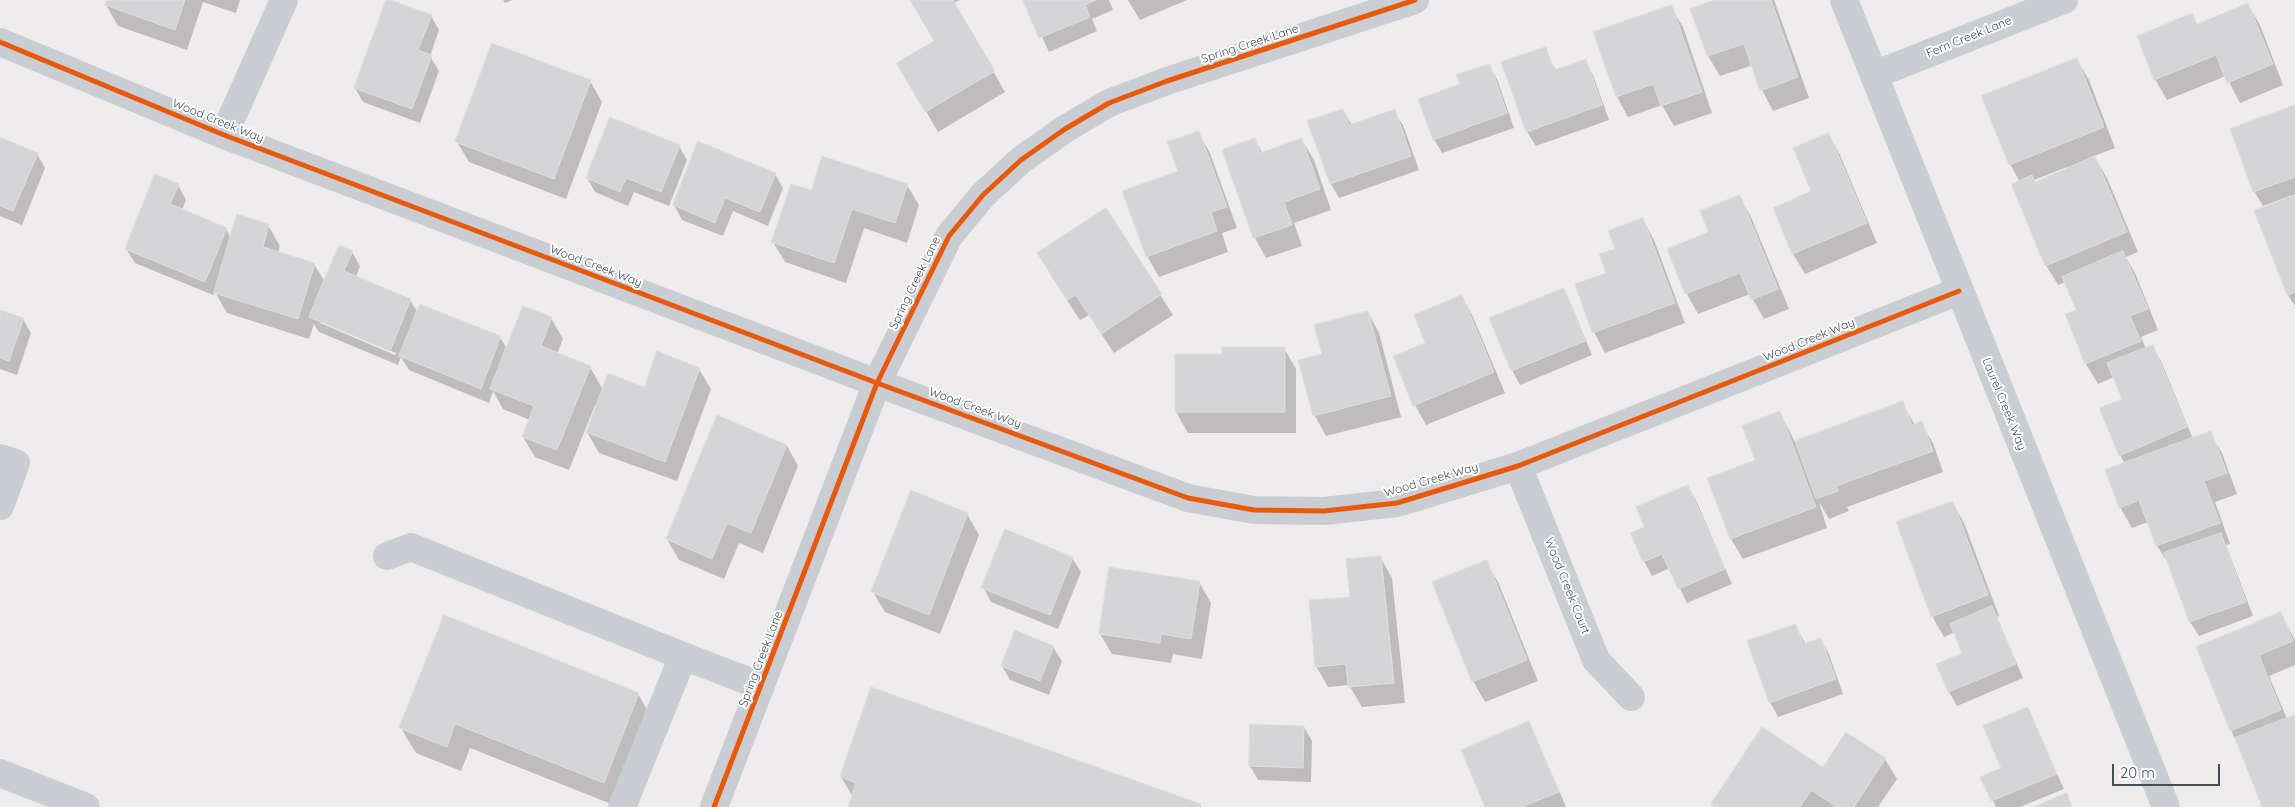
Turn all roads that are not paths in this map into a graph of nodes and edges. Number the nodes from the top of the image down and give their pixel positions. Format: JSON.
{"nodes":[{"id":1,"x":284,"y":0,"type":"edge"},
{"id":2,"x":1415,"y":0,"type":"edge"},
{"id":3,"x":1844,"y":0,"type":"edge"},
{"id":4,"x":2064,"y":0,"type":"edge"},
{"id":5,"x":0,"y":42,"type":"edge"},
{"id":6,"x":1874,"y":75,"type":"junction"},
{"id":7,"x":224,"y":135,"type":"junction"},
{"id":8,"x":1959,"y":291,"type":"junction"},
{"id":9,"x":877,"y":383,"type":"junction"},
{"id":10,"x":0,"y":458,"type":"edge"},
{"id":11,"x":1518,"y":466,"type":"junction"},
{"id":12,"x":0,"y":506,"type":"edge"},
{"id":13,"x":387,"y":556,"type":"dead end"},
{"id":14,"x":684,"y":656,"type":"junction"},
{"id":15,"x":761,"y":686,"type":"junction"},
{"id":16,"x":1631,"y":697,"type":"dead end"},
{"id":17,"x":0,"y":773,"type":"edge"},
{"id":18,"x":86,"y":807,"type":"edge"},
{"id":19,"x":622,"y":807,"type":"edge"},
{"id":20,"x":714,"y":807,"type":"edge"},
{"id":21,"x":2166,"y":807,"type":"edge"}],
"edges":[{"from":1,"to":7,"type":"street"},
{"from":2,"to":9,"type":"street","name":"Spring Creek Lane"},
{"from":3,"to":6,"type":"street","name":"Laurel Creek Way"},
{"from":4,"to":6,"type":"street","name":"Fern Creek Lane"},
{"from":5,"to":7,"type":"street","name":"Wood Creek Way"},
{"from":6,"to":8,"type":"street","name":"Laurel Creek Way"},
{"from":7,"to":9,"type":"street","name":"Wood Creek Way"},
{"from":8,"to":11,"type":"street","name":"Wood Creek Way"},
{"from":8,"to":21,"type":"street","name":"Laurel Creek Way"},
{"from":9,"to":11,"type":"street","name":"Wood Creek Way"},
{"from":9,"to":15,"type":"street","name":"Spring Creek Lane"},
{"from":10,"to":12,"type":"street"},
{"from":11,"to":16,"type":"street","name":"Wood Creek Court"},
{"from":13,"to":14,"type":"street"},
{"from":14,"to":15,"type":"street"},
{"from":14,"to":19,"type":"street"},
{"from":15,"to":20,"type":"street","name":"Spring Creek Lane"},
{"from":17,"to":18,"type":"street"}]}
